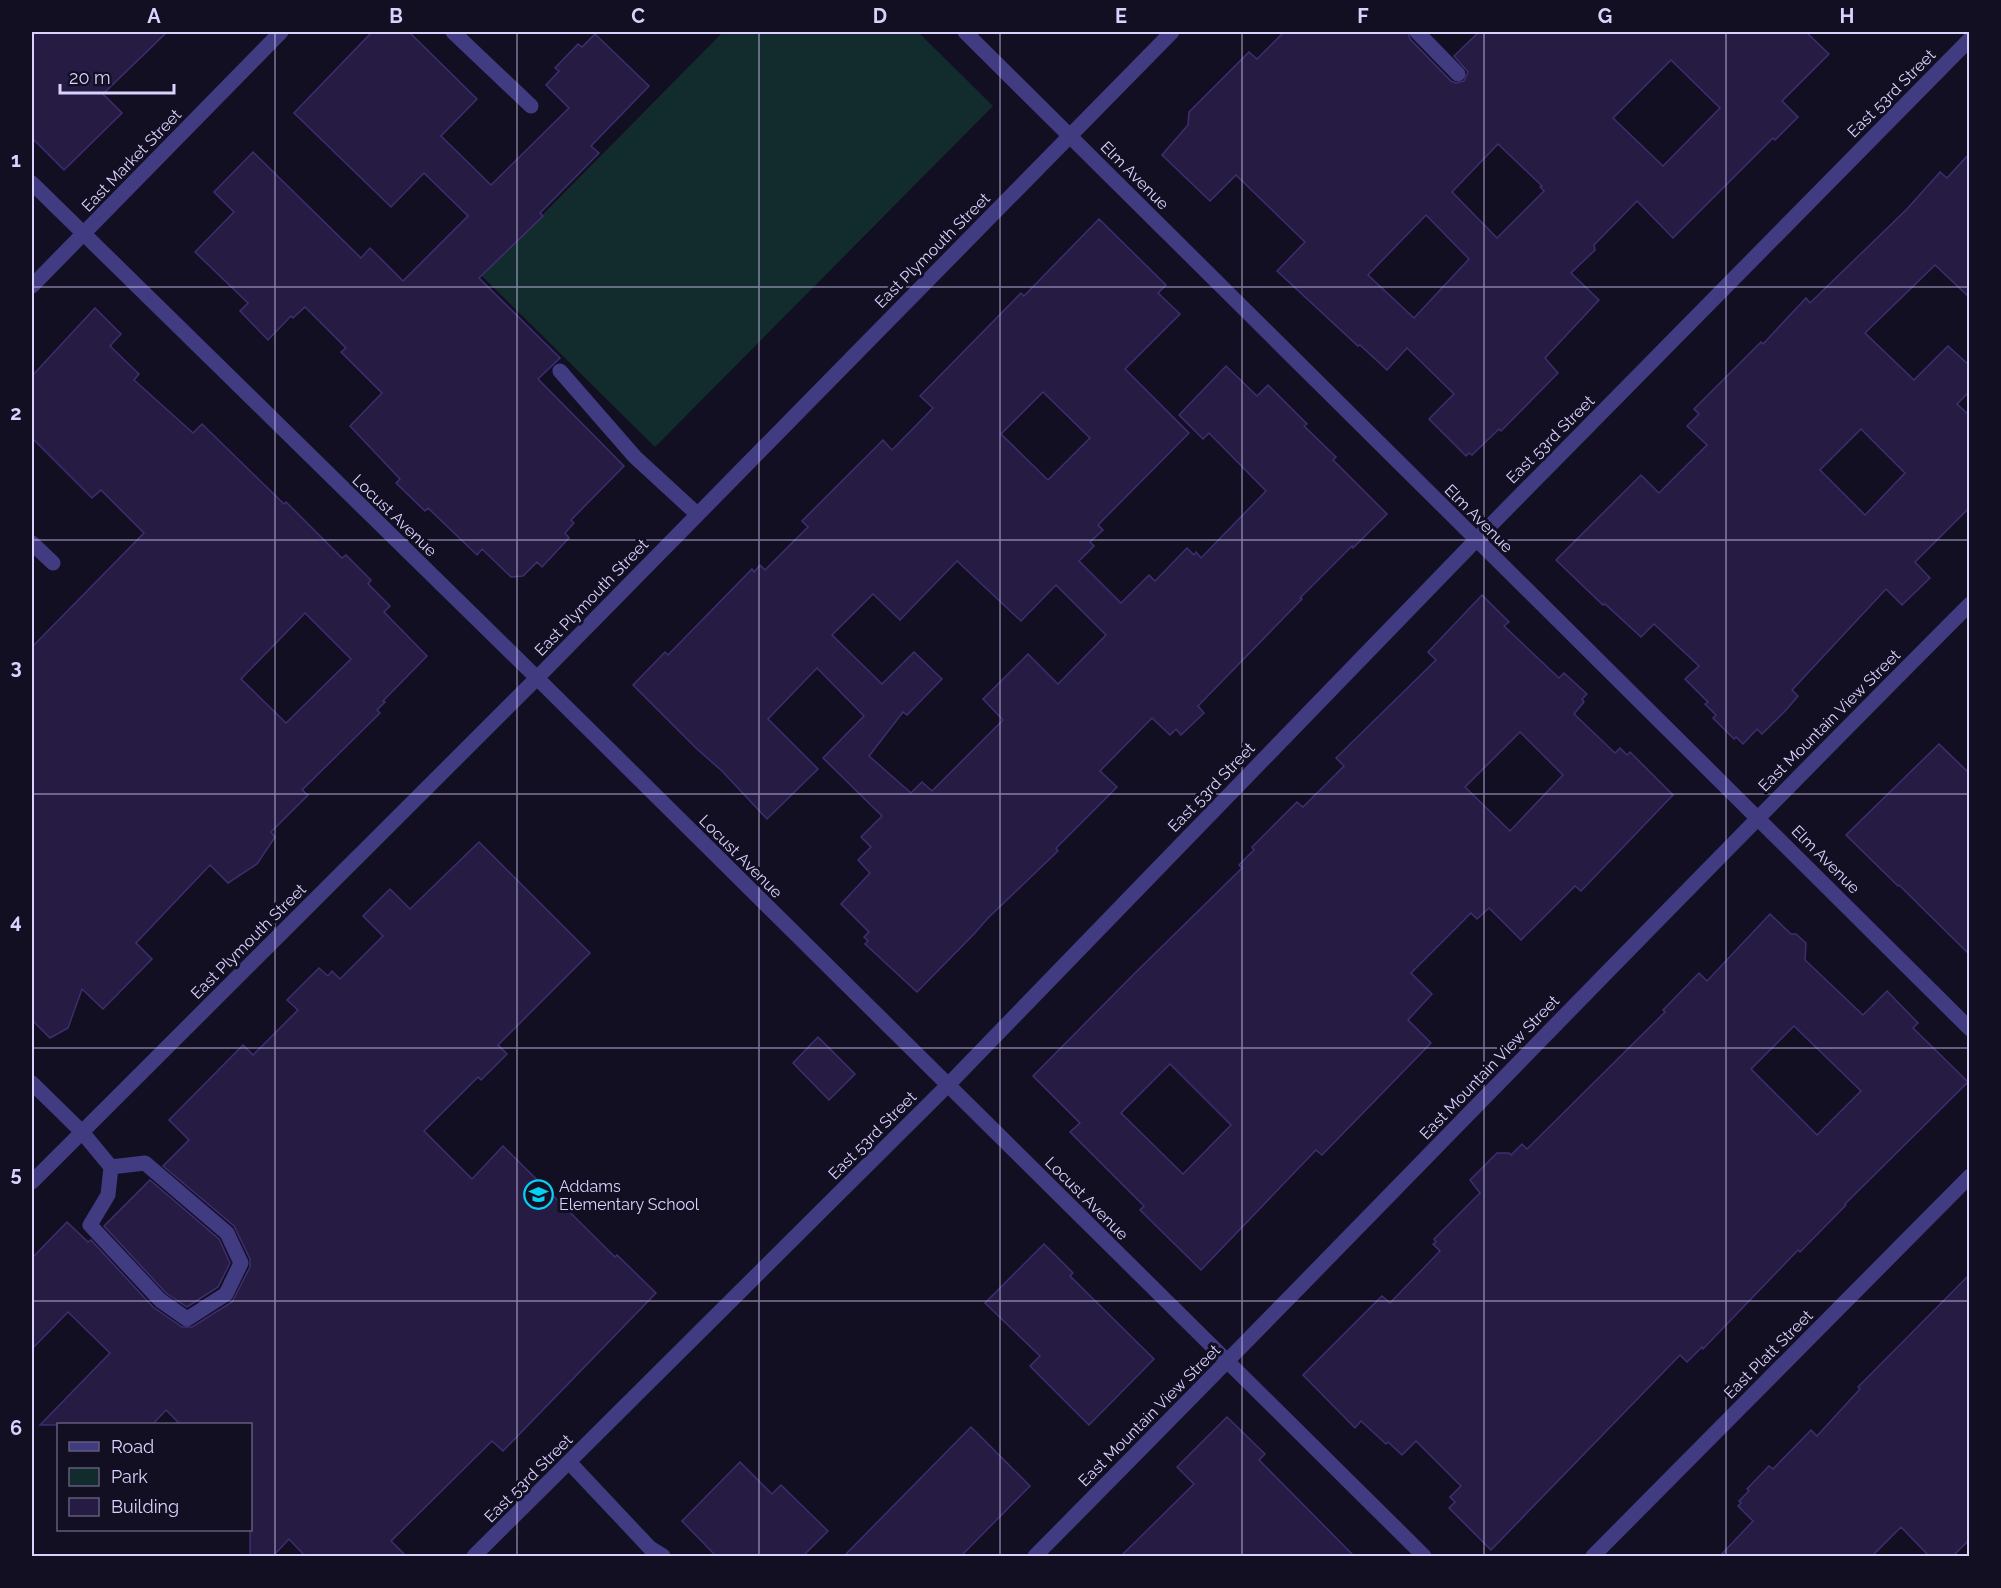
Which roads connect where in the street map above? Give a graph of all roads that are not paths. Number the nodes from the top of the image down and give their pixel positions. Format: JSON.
{"nodes":[{"id":1,"x":281,"y":32,"type":"edge"},
{"id":2,"x":453,"y":32,"type":"edge"},
{"id":3,"x":965,"y":32,"type":"edge"},
{"id":4,"x":1172,"y":32,"type":"edge"},
{"id":5,"x":1418,"y":32,"type":"edge"},
{"id":6,"x":1970,"y":39,"type":"edge"},
{"id":7,"x":1458,"y":74,"type":"dead end"},
{"id":8,"x":531,"y":106,"type":"dead end"},
{"id":9,"x":1069,"y":135,"type":"junction"},
{"id":10,"x":32,"y":183,"type":"edge"},
{"id":11,"x":83,"y":235,"type":"junction"},
{"id":12,"x":32,"y":286,"type":"edge"},
{"id":13,"x":560,"y":371,"type":"dead end"},
{"id":14,"x":697,"y":514,"type":"junction"},
{"id":15,"x":1476,"y":540,"type":"junction"},
{"id":16,"x":32,"y":543,"type":"edge"},
{"id":17,"x":52,"y":563,"type":"dead end"},
{"id":18,"x":1970,"y":604,"type":"edge"},
{"id":19,"x":537,"y":678,"type":"junction"},
{"id":20,"x":1758,"y":816,"type":"junction"},
{"id":21,"x":1970,"y":1029,"type":"edge"},
{"id":22,"x":32,"y":1083,"type":"edge"},
{"id":23,"x":948,"y":1085,"type":"junction"},
{"id":24,"x":82,"y":1132,"type":"junction"},
{"id":25,"x":111,"y":1167,"type":"junction"},
{"id":26,"x":1970,"y":1176,"type":"edge"},
{"id":27,"x":32,"y":1182,"type":"edge"},
{"id":28,"x":1227,"y":1362,"type":"junction"},
{"id":29,"x":569,"y":1462,"type":"junction"},
{"id":30,"x":474,"y":1557,"type":"edge"},
{"id":31,"x":663,"y":1557,"type":"edge"},
{"id":32,"x":1035,"y":1557,"type":"edge"},
{"id":33,"x":1424,"y":1557,"type":"edge"},
{"id":34,"x":1593,"y":1557,"type":"edge"}],
"edges":[{"from":1,"to":11,"type":"street","name":"East Market Street"},
{"from":2,"to":8,"type":"street"},
{"from":3,"to":9,"type":"street","name":"Elm Avenue"},
{"from":4,"to":9,"type":"street","name":"East Plymouth Street"},
{"from":5,"to":7,"type":"street"},
{"from":6,"to":15,"type":"street","name":"East 53rd Street"},
{"from":9,"to":14,"type":"street","name":"East Plymouth Street"},
{"from":9,"to":15,"type":"street","name":"Elm Avenue"},
{"from":10,"to":11,"type":"street","name":"Locust Avenue"},
{"from":11,"to":12,"type":"street","name":"East Market Street"},
{"from":11,"to":19,"type":"street","name":"Locust Avenue"},
{"from":13,"to":14,"type":"street"},
{"from":14,"to":19,"type":"street","name":"East Plymouth Street"},
{"from":15,"to":20,"type":"street","name":"Elm Avenue"},
{"from":15,"to":23,"type":"street","name":"East 53rd Street"},
{"from":16,"to":17,"type":"street"},
{"from":18,"to":20,"type":"street","name":"East Mountain View Street"},
{"from":19,"to":23,"type":"street","name":"Locust Avenue"},
{"from":19,"to":24,"type":"street","name":"East Plymouth Street"},
{"from":20,"to":21,"type":"street","name":"Elm Avenue"},
{"from":20,"to":28,"type":"street","name":"East Mountain View Street"},
{"from":22,"to":24,"type":"street"},
{"from":23,"to":28,"type":"street","name":"Locust Avenue"},
{"from":23,"to":29,"type":"street","name":"East 53rd Street"},
{"from":24,"to":25,"type":"street"},
{"from":24,"to":27,"type":"street","name":"East Plymouth Street"},
{"from":25,"to":25,"type":"street"},
{"from":26,"to":34,"type":"street","name":"East Platt Street"},
{"from":28,"to":32,"type":"street","name":"East Mountain View Street"},
{"from":28,"to":33,"type":"street","name":"Locust Avenue"},
{"from":29,"to":30,"type":"street","name":"East 53rd Street"},
{"from":29,"to":31,"type":"street"}]}
